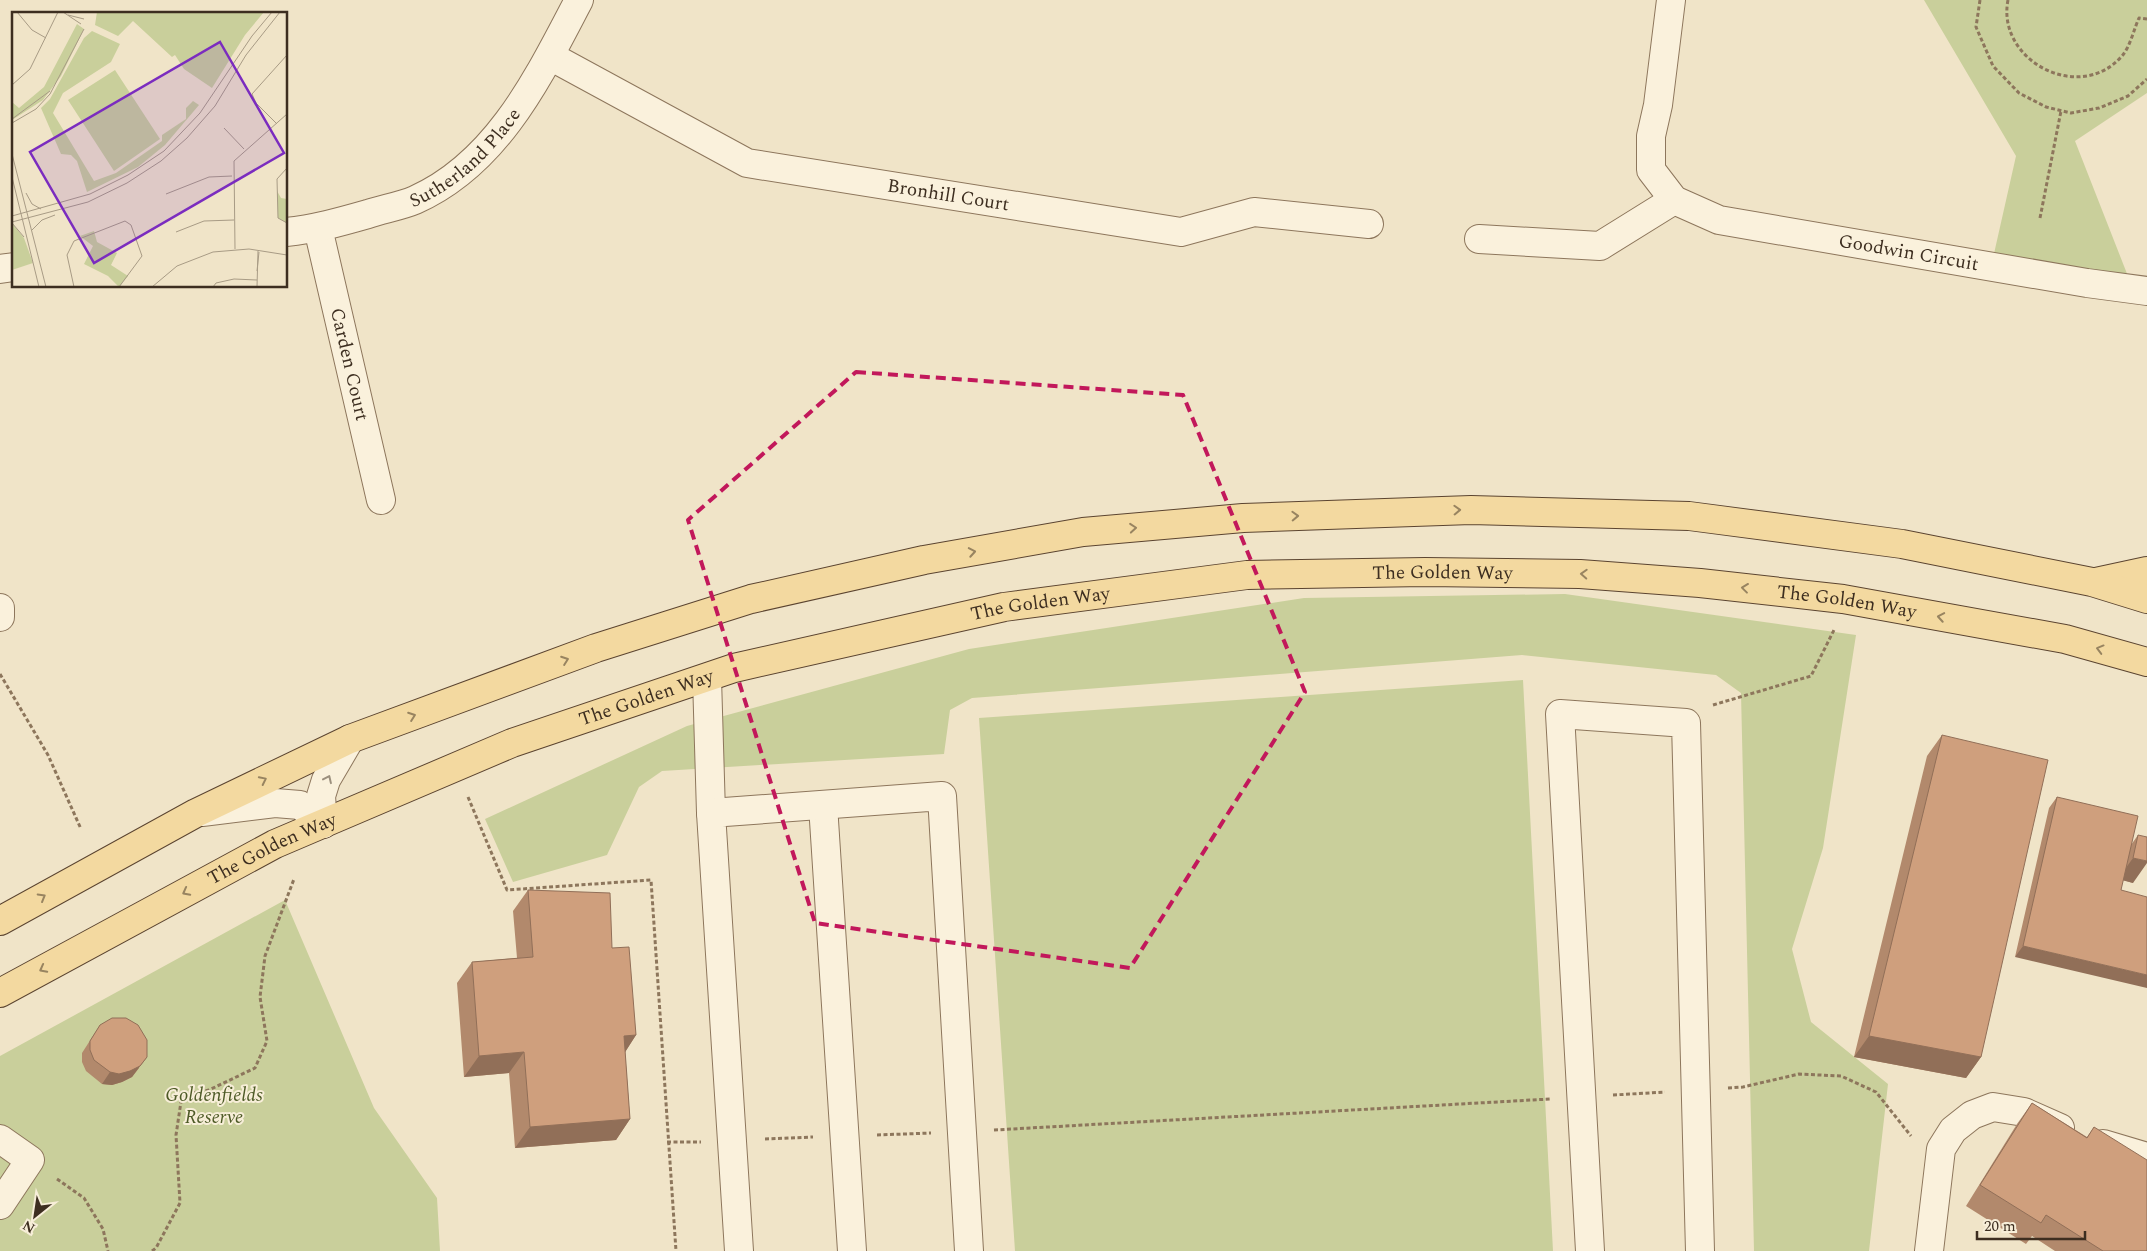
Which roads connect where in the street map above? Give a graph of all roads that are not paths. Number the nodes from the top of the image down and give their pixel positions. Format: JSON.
{"nodes":[{"id":1,"x":579,"y":0,"type":"edge"},
{"id":2,"x":1671,"y":0,"type":"edge"},
{"id":3,"x":550,"y":56,"type":"junction"},
{"id":4,"x":1674,"y":200,"type":"junction"},
{"id":5,"x":1369,"y":224,"type":"dead end"},
{"id":6,"x":318,"y":228,"type":"junction"},
{"id":7,"x":288,"y":232,"type":"edge"},
{"id":8,"x":1480,"y":239,"type":"dead end"},
{"id":9,"x":2147,"y":291,"type":"edge"},
{"id":10,"x":381,"y":500,"type":"dead end"},
{"id":11,"x":2147,"y":571,"type":"edge"},
{"id":12,"x":2092,"y":582,"type":"junction"},
{"id":13,"x":2147,"y":599,"type":"edge"},
{"id":14,"x":0,"y":608,"type":"edge"},
{"id":15,"x":0,"y":616,"type":"edge"},
{"id":16,"x":2147,"y":662,"type":"edge"},
{"id":17,"x":706,"y":678,"type":"junction"},
{"id":18,"x":350,"y":739,"type":"junction"},
{"id":19,"x":823,"y":805,"type":"junction"},
{"id":20,"x":196,"y":813,"type":"junction"},
{"id":21,"x":712,"y":813,"type":"junction"},
{"id":22,"x":323,"y":824,"type":"junction"},
{"id":23,"x":0,"y":921,"type":"edge"},
{"id":24,"x":0,"y":992,"type":"edge"},
{"id":25,"x":0,"y":1139,"type":"edge"},
{"id":26,"x":2147,"y":1157,"type":"edge"},
{"id":27,"x":0,"y":1205,"type":"edge"},
{"id":28,"x":739,"y":1251,"type":"edge"},
{"id":29,"x":852,"y":1251,"type":"edge"},
{"id":30,"x":969,"y":1251,"type":"edge"},
{"id":31,"x":1590,"y":1251,"type":"edge"},
{"id":32,"x":1700,"y":1251,"type":"edge"},
{"id":33,"x":1929,"y":1251,"type":"edge"}],
"edges":[{"from":1,"to":3,"type":"street","name":"Sutherland Place"},
{"from":2,"to":4,"type":"street","name":"Goodwin Circuit"},
{"from":3,"to":5,"type":"street","name":"Bronhill Court"},
{"from":3,"to":6,"type":"street","name":"Sutherland Place"},
{"from":4,"to":8,"type":"street"},
{"from":4,"to":9,"type":"street","name":"Goodwin Circuit"},
{"from":6,"to":7,"type":"street","name":"Sutherland Place"},
{"from":6,"to":10,"type":"street","name":"Carden Court"},
{"from":11,"to":12,"type":"main road"},
{"from":12,"to":13,"type":"main road"},
{"from":18,"to":12,"type":"main road","one_way":true},
{"from":14,"to":15,"type":"street"},
{"from":16,"to":17,"type":"main road","name":"The Golden Way","one_way":true},
{"from":17,"to":21,"type":"street"},
{"from":17,"to":22,"type":"main road","name":"The Golden Way"},
{"from":20,"to":18,"type":"main road","one_way":true},
{"from":22,"to":18,"type":"street","one_way":true},
{"from":19,"to":21,"type":"street"},
{"from":19,"to":29,"type":"street"},
{"from":19,"to":30,"type":"street"},
{"from":20,"to":22,"type":"street"},
{"from":23,"to":20,"type":"main road","one_way":true},
{"from":21,"to":28,"type":"street"},
{"from":22,"to":24,"type":"main road","name":"The Golden Way","one_way":true},
{"from":25,"to":27,"type":"street"},
{"from":26,"to":33,"type":"street"},
{"from":31,"to":32,"type":"street"}]}
